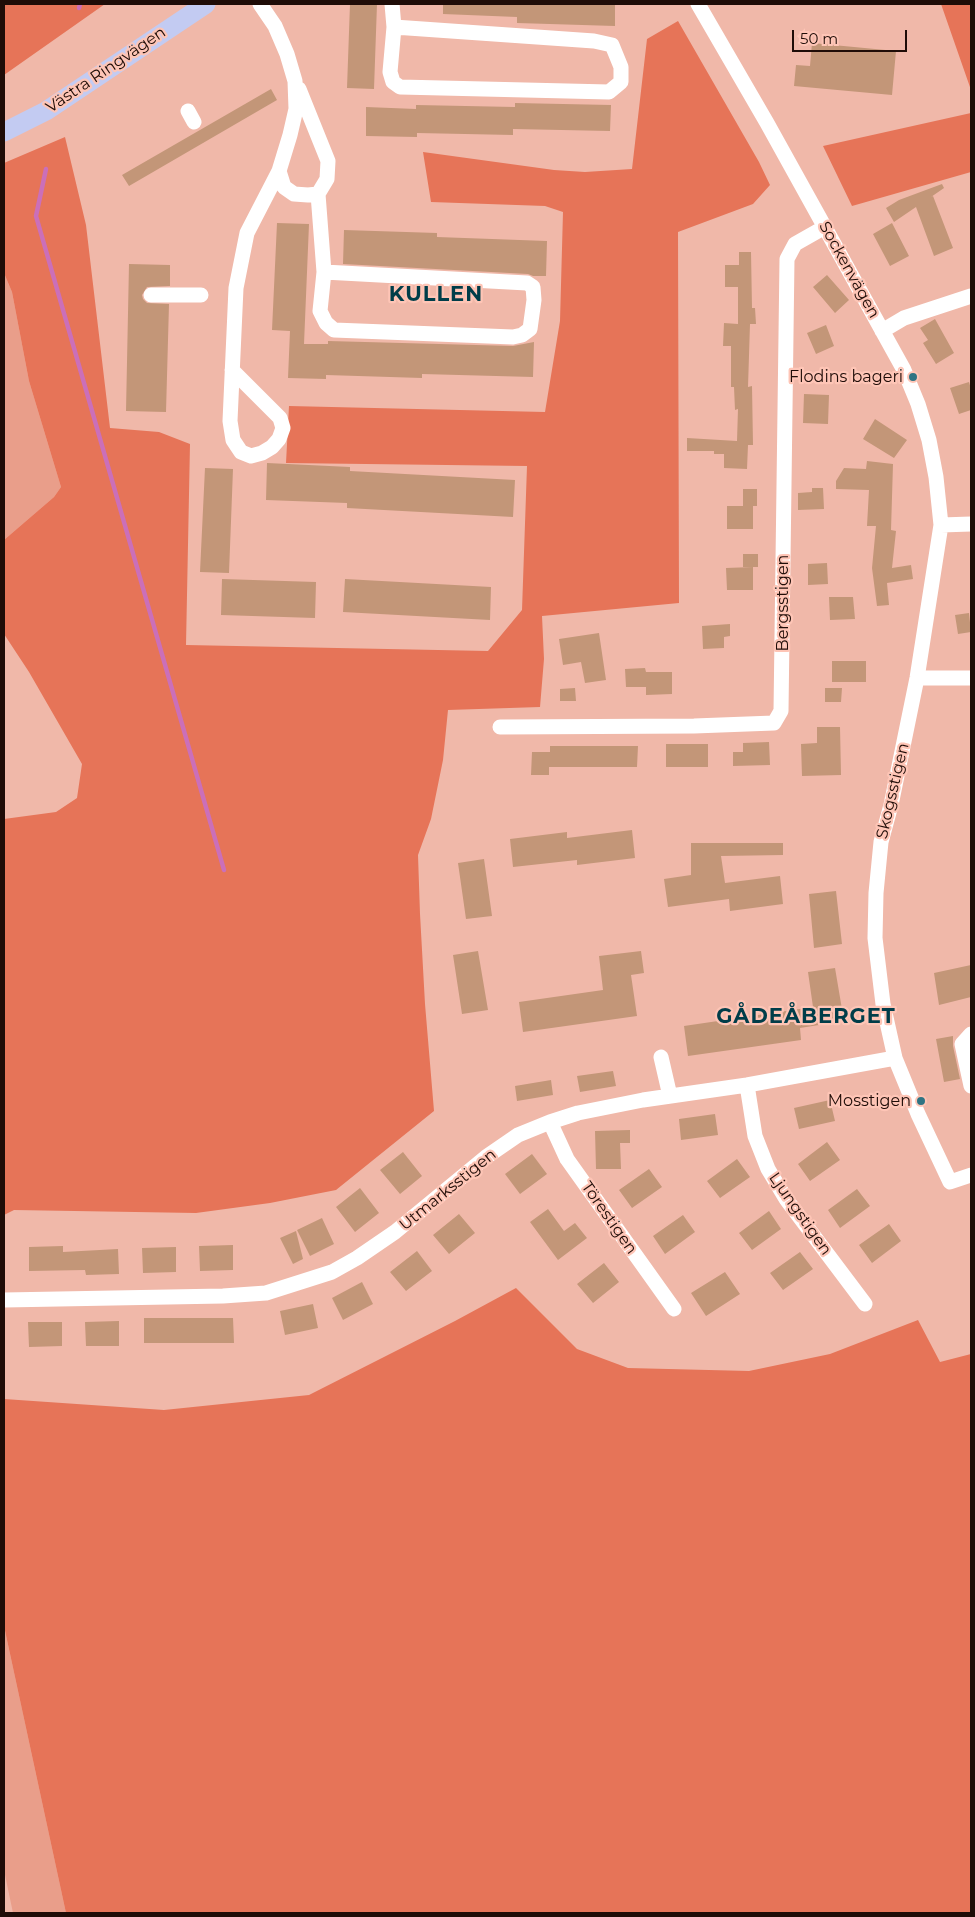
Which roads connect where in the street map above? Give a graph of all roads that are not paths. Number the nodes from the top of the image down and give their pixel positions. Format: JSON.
{"nodes":[{"id":1,"x":206,"y":4,"type":"edge"},
{"id":2,"x":260,"y":4,"type":"edge"},
{"id":3,"x":392,"y":4,"type":"edge"},
{"id":4,"x":698,"y":4,"type":"edge"},
{"id":5,"x":394,"y":27,"type":"junction"},
{"id":6,"x":296,"y":82,"type":"junction"},
{"id":7,"x":4,"y":132,"type":"edge"},
{"id":8,"x":279,"y":170,"type":"junction"},
{"id":9,"x":318,"y":194,"type":"junction"},
{"id":10,"x":825,"y":227,"type":"junction"},
{"id":11,"x":324,"y":272,"type":"junction"},
{"id":12,"x":151,"y":295,"type":"dead end"},
{"id":13,"x":201,"y":295,"type":"dead end"},
{"id":14,"x":971,"y":296,"type":"edge"},
{"id":15,"x":882,"y":331,"type":"junction"},
{"id":16,"x":232,"y":370,"type":"junction"},
{"id":17,"x":971,"y":524,"type":"edge"},
{"id":18,"x":940,"y":525,"type":"junction"},
{"id":19,"x":918,"y":678,"type":"junction"},
{"id":20,"x":971,"y":678,"type":"edge"},
{"id":21,"x":500,"y":727,"type":"dead end"},
{"id":22,"x":967,"y":1039,"type":"edge"},
{"id":23,"x":661,"y":1057,"type":"dead end"},
{"id":24,"x":895,"y":1058,"type":"junction"},
{"id":25,"x":747,"y":1085,"type":"junction"},
{"id":26,"x":971,"y":1086,"type":"edge"},
{"id":27,"x":670,"y":1096,"type":"junction"},
{"id":28,"x":550,"y":1122,"type":"junction"},
{"id":29,"x":971,"y":1175,"type":"edge"},
{"id":30,"x":4,"y":1300,"type":"edge"},
{"id":31,"x":865,"y":1304,"type":"dead end"},
{"id":32,"x":674,"y":1309,"type":"dead end"}],
"edges":[{"from":1,"to":7,"type":"main road","name":"Västra Ringvägen"},
{"from":2,"to":6,"type":"street"},
{"from":3,"to":5,"type":"street"},
{"from":4,"to":10,"type":"street","name":"Sockenvägen"},
{"from":5,"to":5,"type":"street"},
{"from":6,"to":8,"type":"street"},
{"from":6,"to":9,"type":"street"},
{"from":8,"to":9,"type":"street"},
{"from":8,"to":16,"type":"street"},
{"from":9,"to":11,"type":"street"},
{"from":10,"to":15,"type":"street","name":"Sockenvägen"},
{"from":10,"to":21,"type":"street","name":"Bergsstigen"},
{"from":11,"to":11,"type":"street"},
{"from":12,"to":13,"type":"street"},
{"from":14,"to":15,"type":"street"},
{"from":15,"to":18,"type":"street","name":"Sockenvägen"},
{"from":16,"to":16,"type":"street"},
{"from":17,"to":18,"type":"street"},
{"from":18,"to":19,"type":"street","name":"Skogsstigen"},
{"from":19,"to":20,"type":"street"},
{"from":19,"to":24,"type":"street","name":"Skogsstigen"},
{"from":22,"to":26,"type":"street"},
{"from":23,"to":27,"type":"street"},
{"from":24,"to":25,"type":"street","name":"Utmarksstigen"},
{"from":24,"to":29,"type":"street"},
{"from":25,"to":27,"type":"street","name":"Utmarksstigen"},
{"from":25,"to":31,"type":"street","name":"Ljungstigen"},
{"from":27,"to":28,"type":"street","name":"Utmarksstigen"},
{"from":28,"to":30,"type":"street","name":"Utmarksstigen"},
{"from":28,"to":32,"type":"street","name":"Törestigen"}]}
